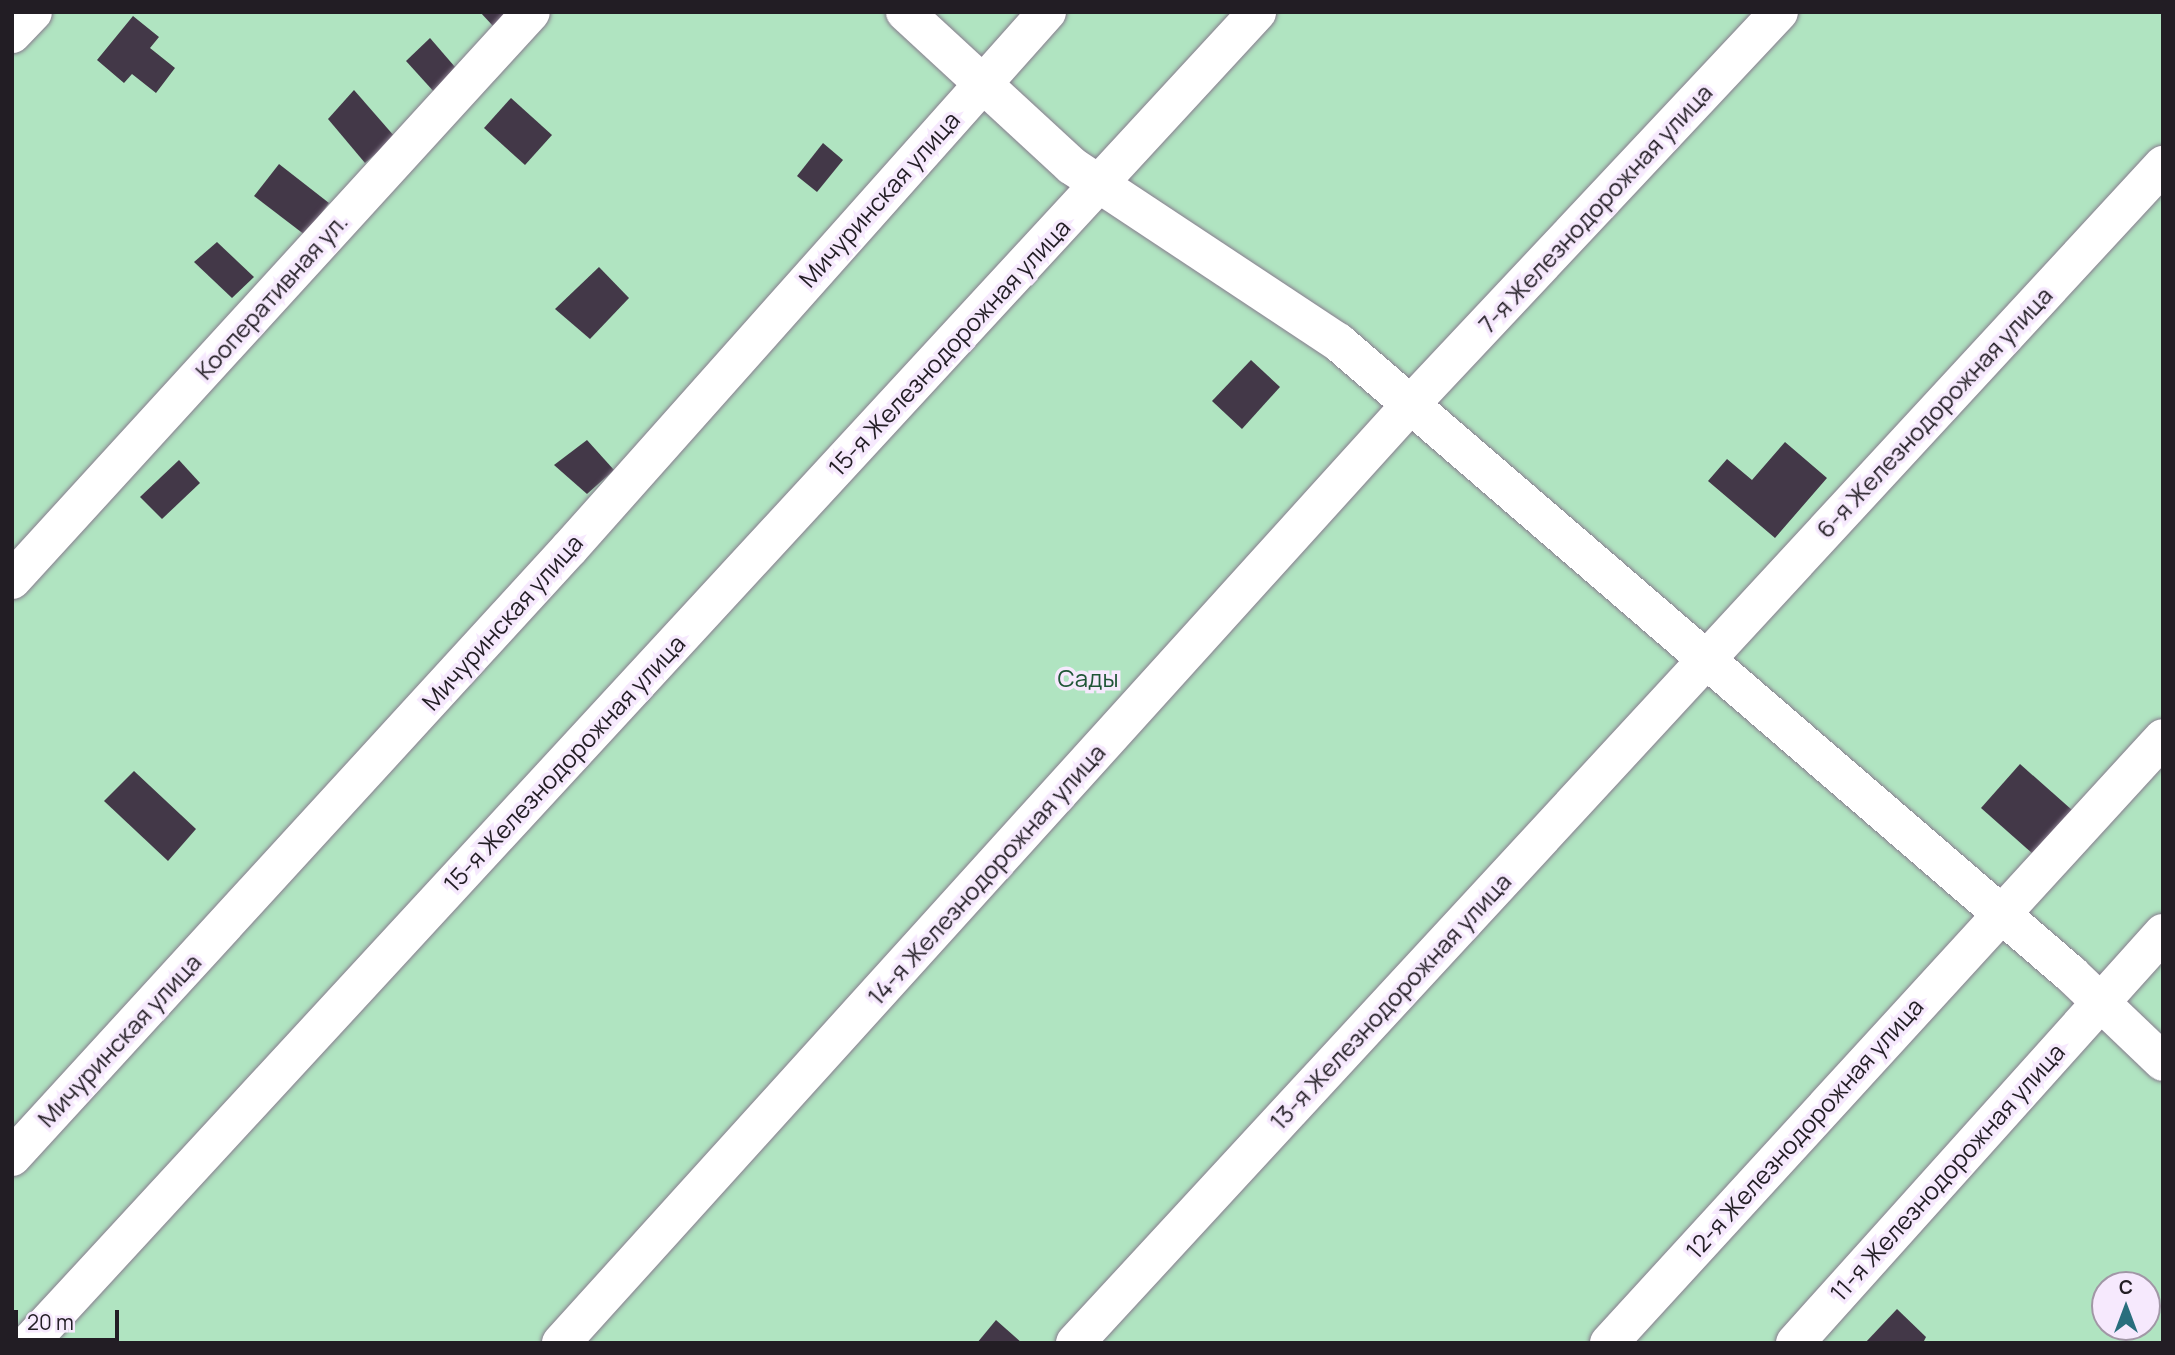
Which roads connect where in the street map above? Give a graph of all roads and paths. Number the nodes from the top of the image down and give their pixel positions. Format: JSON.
{"nodes":[{"id":1,"x":33,"y":12,"type":"edge"},
{"id":2,"x":531,"y":12,"type":"edge"},
{"id":3,"x":905,"y":12,"type":"edge"},
{"id":4,"x":1047,"y":12,"type":"edge"},
{"id":5,"x":1257,"y":12,"type":"edge"},
{"id":6,"x":1779,"y":12,"type":"edge"},
{"id":7,"x":12,"y":34,"type":"edge"},
{"id":8,"x":984,"y":80,"type":"junction"},
{"id":9,"x":2163,"y":165,"type":"edge"},
{"id":10,"x":1099,"y":184,"type":"junction"},
{"id":11,"x":1410,"y":405,"type":"junction"},
{"id":12,"x":12,"y":580,"type":"edge"},
{"id":13,"x":1704,"y":658,"type":"junction"},
{"id":14,"x":2163,"y":738,"type":"edge"},
{"id":15,"x":1999,"y":913,"type":"junction"},
{"id":16,"x":2163,"y":933,"type":"edge"},
{"id":17,"x":2099,"y":1002,"type":"junction"},
{"id":18,"x":2163,"y":1062,"type":"edge"},
{"id":19,"x":12,"y":1157,"type":"edge"},
{"id":20,"x":29,"y":1343,"type":"edge"},
{"id":21,"x":561,"y":1343,"type":"edge"},
{"id":22,"x":1075,"y":1343,"type":"edge"},
{"id":23,"x":1609,"y":1343,"type":"edge"},
{"id":24,"x":1795,"y":1343,"type":"edge"}],
"edges":[{"from":1,"to":7,"type":"street"},
{"from":2,"to":12,"type":"street","name":"Кооперативная ул."},
{"from":3,"to":8,"type":"street"},
{"from":4,"to":8,"type":"street","name":"Мичуринская улица"},
{"from":5,"to":10,"type":"street","name":"15-я Железнодорожная улица"},
{"from":6,"to":11,"type":"street","name":"7-я Железнодорожная улица"},
{"from":8,"to":10,"type":"street"},
{"from":8,"to":19,"type":"street","name":"Мичуринская улица"},
{"from":9,"to":13,"type":"street","name":"6-я Железнодорожная улица"},
{"from":10,"to":11,"type":"street"},
{"from":10,"to":20,"type":"street","name":"15-я Железнодорожная улица"},
{"from":11,"to":13,"type":"street"},
{"from":11,"to":21,"type":"street","name":"14-я Железнодорожная улица"},
{"from":13,"to":15,"type":"street"},
{"from":13,"to":22,"type":"street","name":"13-я Железнодорожная улица"},
{"from":14,"to":15,"type":"street","name":"12-я Железнодорожная улица"},
{"from":15,"to":17,"type":"street"},
{"from":15,"to":23,"type":"street","name":"12-я Железнодорожная улица"},
{"from":16,"to":17,"type":"street","name":"11-я Железнодорожная улица"},
{"from":17,"to":18,"type":"street"},
{"from":17,"to":24,"type":"street","name":"11-я Железнодорожная улица"}]}
